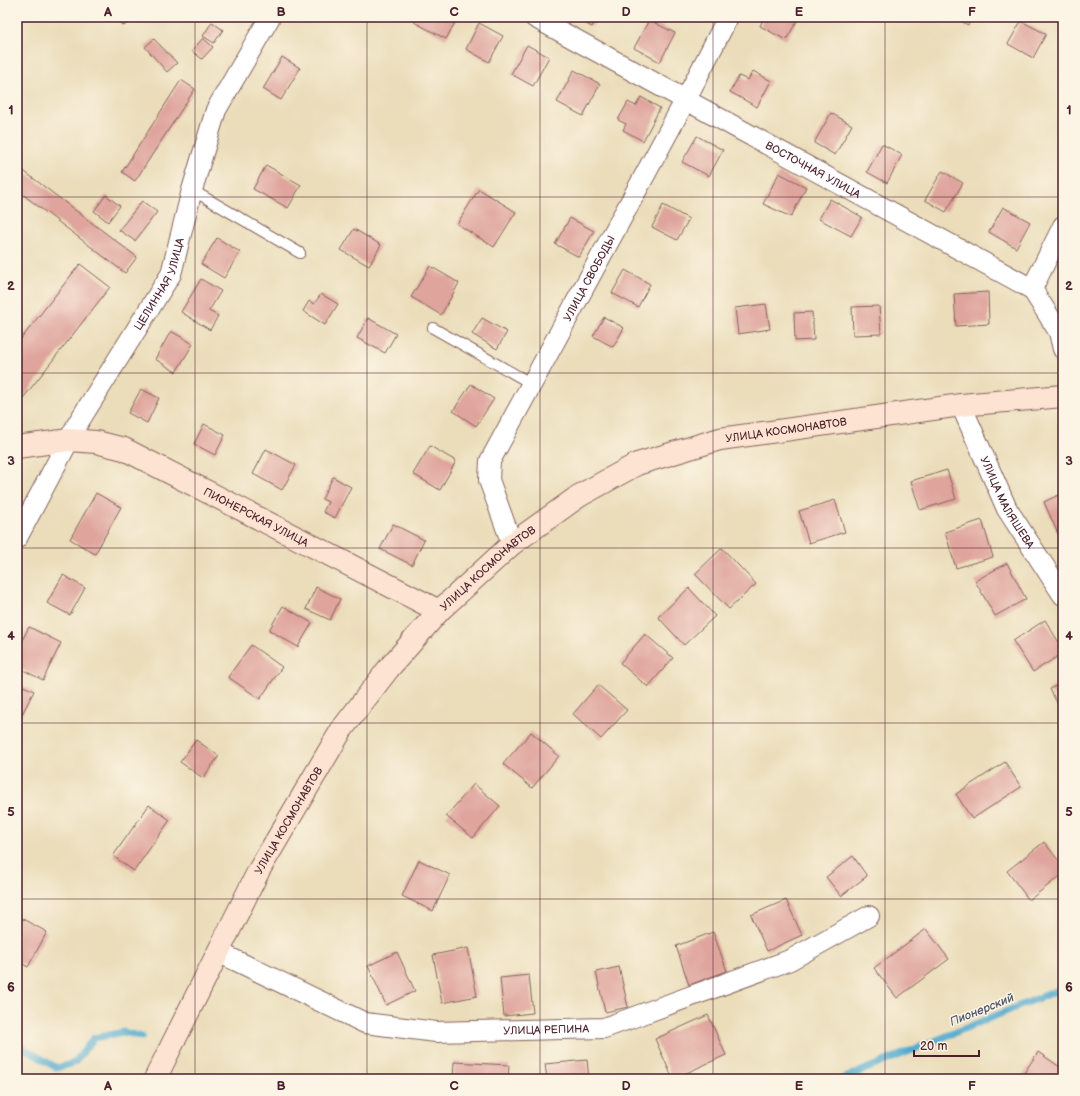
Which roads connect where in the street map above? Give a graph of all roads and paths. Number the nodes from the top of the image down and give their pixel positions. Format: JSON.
{"nodes":[{"id":1,"x":270,"y":17,"type":"edge"},
{"id":2,"x":534,"y":17,"type":"edge"},
{"id":3,"x":728,"y":17,"type":"edge"},
{"id":4,"x":686,"y":99,"type":"junction"},
{"id":5,"x":192,"y":190,"type":"junction"},
{"id":6,"x":1063,"y":226,"type":"edge"},
{"id":7,"x":300,"y":253,"type":"dead end"},
{"id":8,"x":1032,"y":289,"type":"junction"},
{"id":9,"x":433,"y":328,"type":"dead end"},
{"id":10,"x":1063,"y":349,"type":"edge"},
{"id":11,"x":532,"y":384,"type":"junction"},
{"id":12,"x":1063,"y":396,"type":"edge"},
{"id":13,"x":961,"y":405,"type":"junction"},
{"id":14,"x":69,"y":440,"type":"junction"},
{"id":15,"x":17,"y":447,"type":"edge"},
{"id":16,"x":17,"y":538,"type":"edge"},
{"id":17,"x":512,"y":544,"type":"junction"},
{"id":18,"x":1063,"y":595,"type":"edge"},
{"id":19,"x":439,"y":611,"type":"junction"},
{"id":20,"x":869,"y":916,"type":"dead end"},
{"id":21,"x":218,"y":952,"type":"junction"},
{"id":22,"x":155,"y":1079,"type":"edge"}],
"edges":[{"from":1,"to":5,"type":"street","name":"ЦЕЛИННАЯ УЛИЦА"},
{"from":2,"to":4,"type":"street","name":"ВОСТОЧНАЯ УЛИЦА"},
{"from":3,"to":4,"type":"street","name":"УЛИЦА СВОБОДЫ"},
{"from":4,"to":8,"type":"street","name":"ВОСТОЧНАЯ УЛИЦА"},
{"from":4,"to":11,"type":"street","name":"УЛИЦА СВОБОДЫ"},
{"from":5,"to":7,"type":"lane"},
{"from":5,"to":14,"type":"street","name":"ЦЕЛИННАЯ УЛИЦА"},
{"from":6,"to":8,"type":"street"},
{"from":8,"to":10,"type":"street","name":"ВОСТОЧНАЯ УЛИЦА"},
{"from":9,"to":11,"type":"lane"},
{"from":11,"to":17,"type":"street","name":"УЛИЦА СВОБОДЫ"},
{"from":12,"to":13,"type":"main road","name":"УЛИЦА КОСМОНАВТОВ"},
{"from":13,"to":17,"type":"main road","name":"УЛИЦА КОСМОНАВТОВ"},
{"from":13,"to":18,"type":"street","name":"УЛИЦА МАЛЯШЕВА"},
{"from":14,"to":15,"type":"main road","name":"ПИОНЕРСКАЯ УЛИЦА"},
{"from":14,"to":16,"type":"street","name":"ЦЕЛИННАЯ УЛИЦА"},
{"from":14,"to":19,"type":"main road","name":"ПИОНЕРСКАЯ УЛИЦА"},
{"from":17,"to":19,"type":"main road","name":"УЛИЦА КОСМОНАВТОВ"},
{"from":19,"to":21,"type":"main road","name":"УЛИЦА КОСМОНАВТОВ"},
{"from":20,"to":21,"type":"street","name":"УЛИЦА РЕПИНА"},
{"from":21,"to":22,"type":"main road","name":"УЛИЦА КОСМОНАВТОВ"}]}
